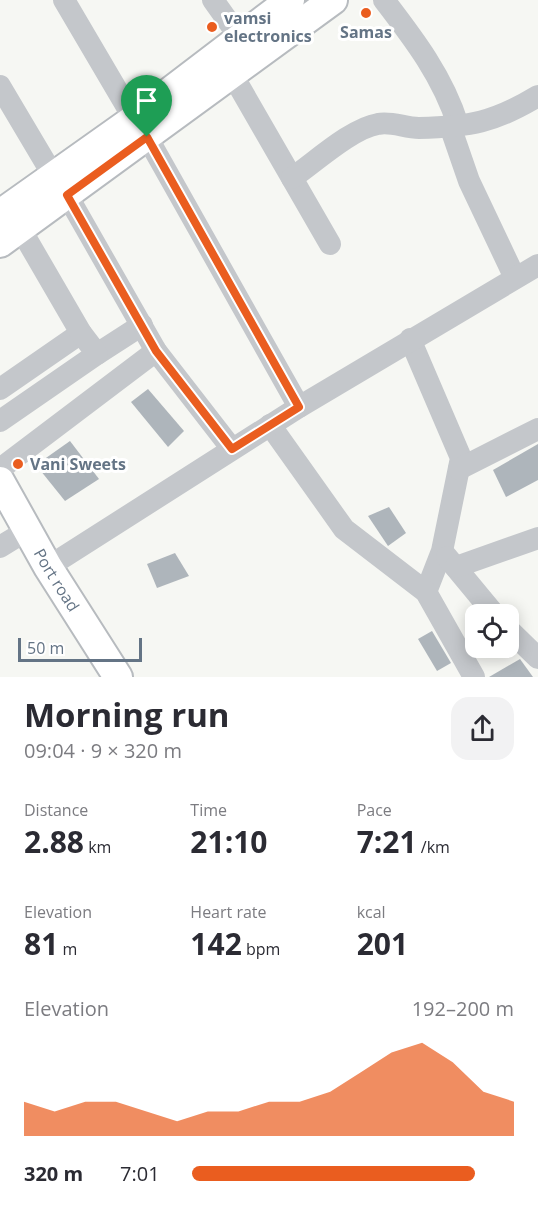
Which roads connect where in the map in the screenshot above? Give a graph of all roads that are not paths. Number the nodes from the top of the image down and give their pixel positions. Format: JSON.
{"nodes":[{"id":1,"x":64,"y":0,"type":"edge"},
{"id":2,"x":213,"y":0,"type":"edge"},
{"id":3,"x":290,"y":0,"type":"edge"},
{"id":4,"x":333,"y":0,"type":"edge"},
{"id":5,"x":384,"y":0,"type":"edge"},
{"id":6,"x":240,"y":38,"type":"junction"},
{"id":7,"x":232,"y":74,"type":"junction"},
{"id":8,"x":0,"y":86,"type":"edge"},
{"id":9,"x":538,"y":96,"type":"edge"},
{"id":10,"x":454,"y":125,"type":"junction"},
{"id":11,"x":140,"y":128,"type":"junction"},
{"id":12,"x":292,"y":178,"type":"junction"},
{"id":13,"x":61,"y":186,"type":"junction"},
{"id":14,"x":6,"y":218,"type":"edge"},
{"id":15,"x":330,"y":244,"type":"dead end"},
{"id":16,"x":531,"y":274,"type":"edge"},
{"id":17,"x":142,"y":325,"type":"junction"},
{"id":18,"x":81,"y":333,"type":"junction"},
{"id":19,"x":410,"y":339,"type":"junction"},
{"id":20,"x":156,"y":351,"type":"junction"},
{"id":21,"x":97,"y":354,"type":"junction"},
{"id":22,"x":0,"y":389,"type":"edge"},
{"id":23,"x":299,"y":407,"type":"junction"},
{"id":24,"x":0,"y":421,"type":"edge"},
{"id":25,"x":270,"y":425,"type":"junction"},
{"id":26,"x":538,"y":429,"type":"edge"},
{"id":27,"x":232,"y":449,"type":"junction"},
{"id":28,"x":0,"y":469,"type":"edge"},
{"id":29,"x":459,"y":469,"type":"junction"},
{"id":30,"x":0,"y":481,"type":"edge"},
{"id":31,"x":26,"y":531,"type":"junction"},
{"id":32,"x":538,"y":538,"type":"edge"},
{"id":33,"x":0,"y":547,"type":"edge"},
{"id":34,"x":449,"y":559,"type":"junction"},
{"id":35,"x":48,"y":567,"type":"junction"},
{"id":36,"x":426,"y":592,"type":"junction"},
{"id":37,"x":486,"y":604,"type":"edge"},
{"id":38,"x":519,"y":640,"type":"edge"},
{"id":39,"x":538,"y":658,"type":"edge"},
{"id":40,"x":118,"y":677,"type":"edge"},
{"id":41,"x":474,"y":677,"type":"edge"}],
"edges":[{"from":1,"to":11,"type":"street"},
{"from":2,"to":6,"type":"street"},
{"from":3,"to":6,"type":"main road"},
{"from":4,"to":7,"type":"main road"},
{"from":5,"to":10,"type":"street"},
{"from":6,"to":11,"type":"main road"},
{"from":7,"to":11,"type":"main road"},
{"from":7,"to":12,"type":"street"},
{"from":8,"to":13,"type":"street"},
{"from":9,"to":10,"type":"street"},
{"from":10,"to":12,"type":"street"},
{"from":10,"to":16,"type":"street"},
{"from":11,"to":13,"type":"main road"},
{"from":11,"to":23,"type":"street"},
{"from":12,"to":15,"type":"street"},
{"from":13,"to":14,"type":"main road"},
{"from":13,"to":17,"type":"street"},
{"from":14,"to":18,"type":"street"},
{"from":16,"to":19,"type":"street"},
{"from":17,"to":20,"type":"street"},
{"from":17,"to":21,"type":"street"},
{"from":18,"to":21,"type":"street"},
{"from":18,"to":22,"type":"street"},
{"from":19,"to":23,"type":"street"},
{"from":19,"to":29,"type":"street"},
{"from":20,"to":27,"type":"street"},
{"from":20,"to":28,"type":"street"},
{"from":21,"to":24,"type":"street"},
{"from":23,"to":25,"type":"street"},
{"from":25,"to":27,"type":"street"},
{"from":25,"to":36,"type":"street"},
{"from":26,"to":29,"type":"street"},
{"from":27,"to":35,"type":"street"},
{"from":29,"to":34,"type":"street"},
{"from":30,"to":31,"type":"main road","name":"Port road"},
{"from":31,"to":33,"type":"street"},
{"from":31,"to":35,"type":"main road","name":"Port road"},
{"from":32,"to":34,"type":"street"},
{"from":34,"to":36,"type":"street"},
{"from":34,"to":37,"type":"street"},
{"from":35,"to":40,"type":"main road","name":"Port road"},
{"from":36,"to":41,"type":"street"},
{"from":38,"to":39,"type":"street"}]}
